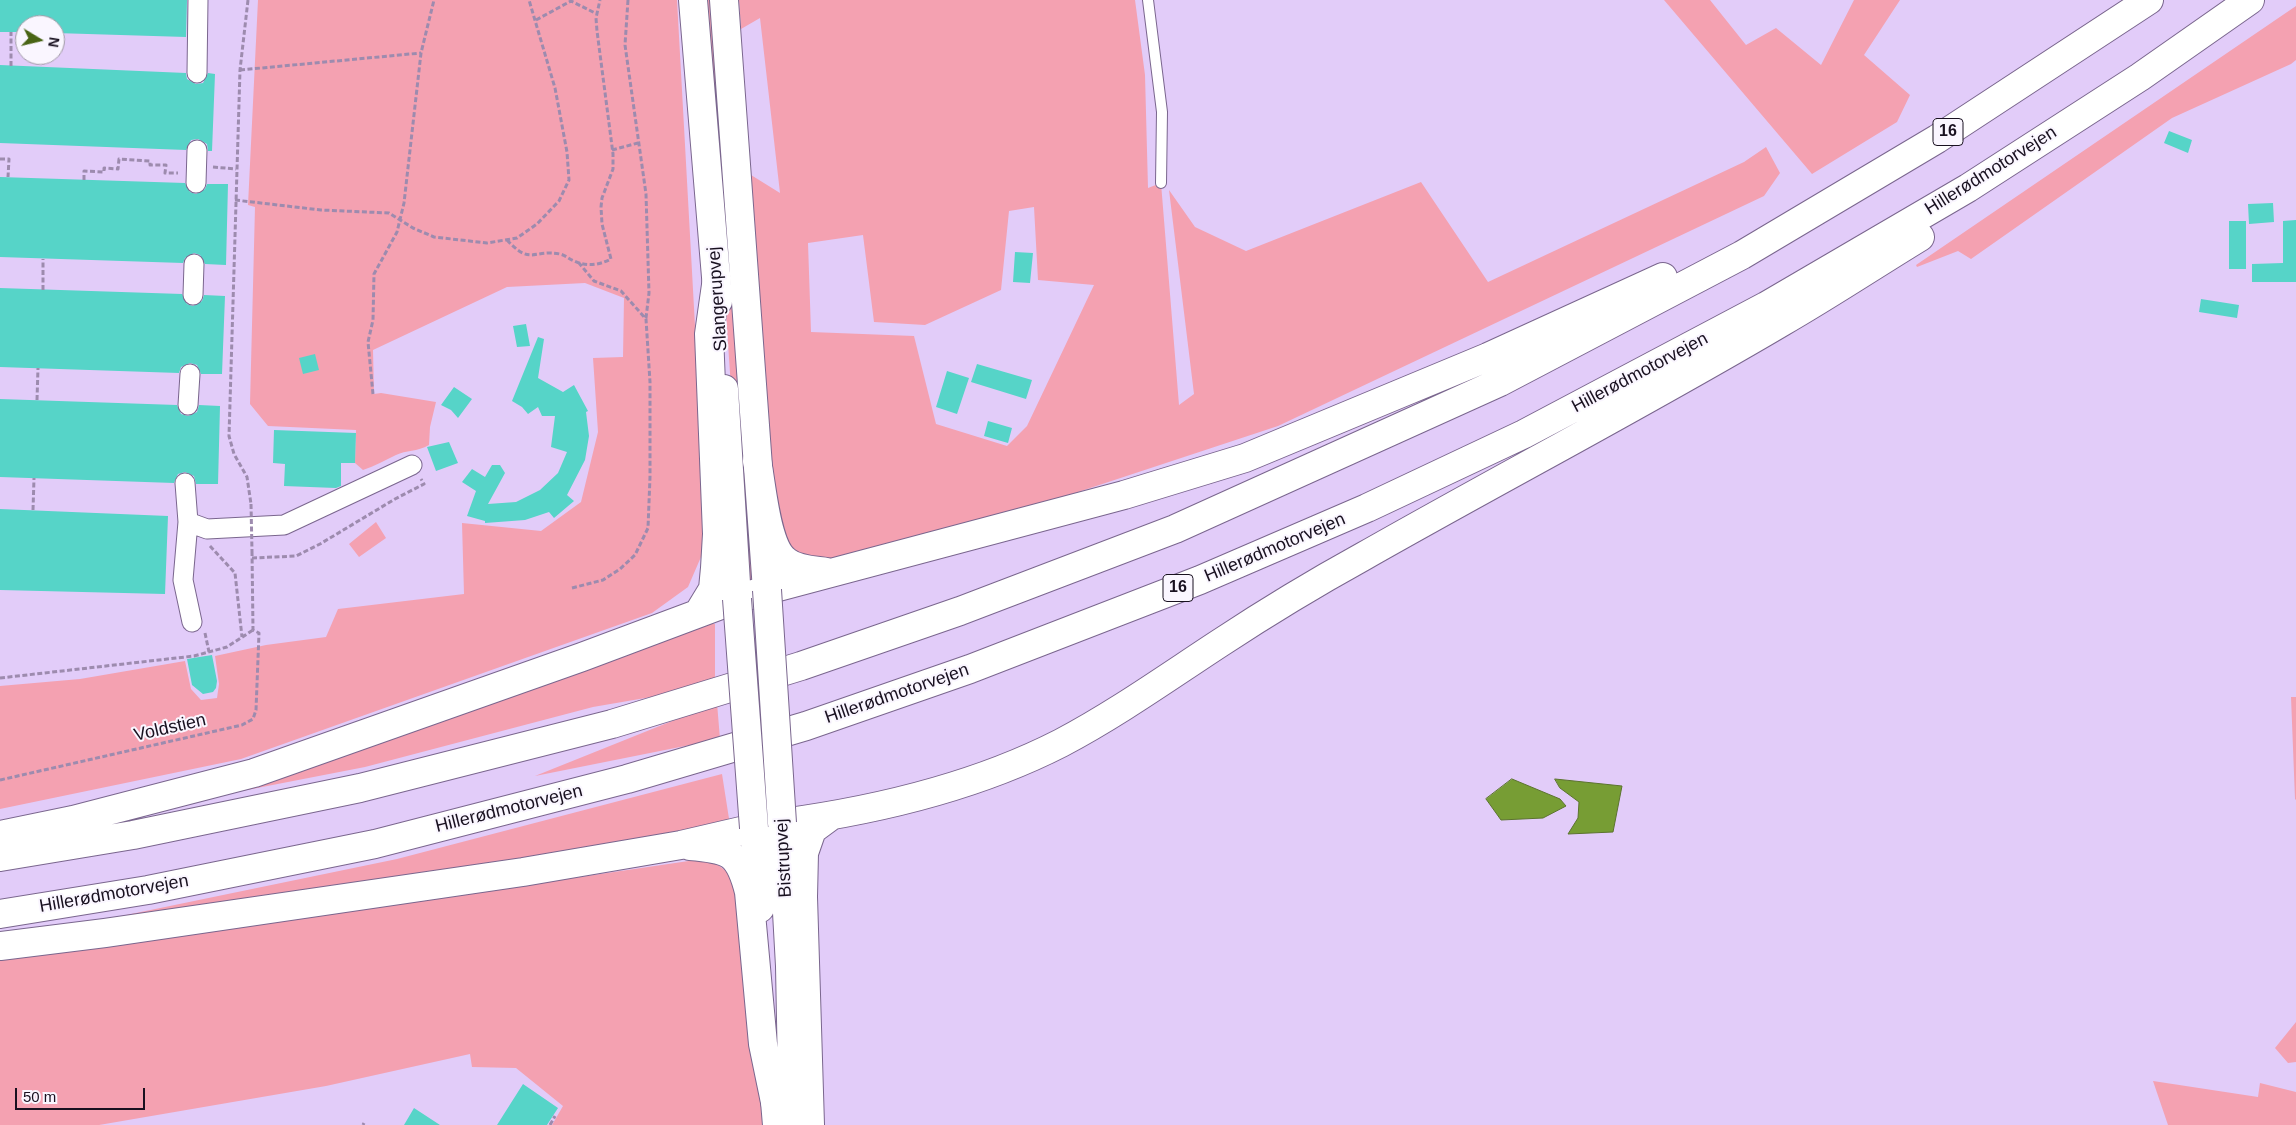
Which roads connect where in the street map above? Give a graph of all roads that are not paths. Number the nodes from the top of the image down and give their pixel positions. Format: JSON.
{"nodes":[{"id":1,"x":198,"y":0,"type":"edge"},
{"id":2,"x":693,"y":0,"type":"edge"},
{"id":3,"x":724,"y":0,"type":"edge"},
{"id":4,"x":1148,"y":0,"type":"edge"},
{"id":5,"x":2149,"y":0,"type":"edge"},
{"id":6,"x":2250,"y":0,"type":"edge"},
{"id":7,"x":197,"y":73,"type":"dead end"},
{"id":8,"x":1161,"y":183,"type":"dead end"},
{"id":9,"x":1968,"y":188,"type":"junction"},
{"id":10,"x":1742,"y":255,"type":"junction"},
{"id":11,"x":194,"y":264,"type":"dead end"},
{"id":12,"x":717,"y":278,"type":"junction"},
{"id":13,"x":193,"y":294,"type":"dead end"},
{"id":14,"x":190,"y":374,"type":"dead end"},
{"id":15,"x":188,"y":405,"type":"dead end"},
{"id":16,"x":757,"y":461,"type":"junction"},
{"id":17,"x":412,"y":465,"type":"road end"},
{"id":18,"x":185,"y":483,"type":"dead end"},
{"id":19,"x":188,"y":522,"type":"junction"},
{"id":20,"x":834,"y":572,"type":"junction"},
{"id":21,"x":767,"y":590,"type":"junction"},
{"id":22,"x":738,"y":599,"type":"junction"},
{"id":23,"x":699,"y":612,"type":"junction"},
{"id":24,"x":198,"y":625,"type":"road end"},
{"id":25,"x":831,"y":816,"type":"junction"},
{"id":26,"x":782,"y":823,"type":"junction"},
{"id":27,"x":754,"y":828,"type":"junction"},
{"id":28,"x":0,"y":835,"type":"edge"},
{"id":29,"x":681,"y":845,"type":"junction"},
{"id":30,"x":0,"y":857,"type":"edge"},
{"id":31,"x":0,"y":914,"type":"edge"},
{"id":32,"x":0,"y":946,"type":"edge"},
{"id":33,"x":776,"y":1114,"type":"edge"},
{"id":34,"x":793,"y":1125,"type":"edge"},
{"id":35,"x":810,"y":1125,"type":"edge"}],
"edges":[{"from":1,"to":7,"type":"street"},
{"from":2,"to":12,"type":"main road","name":"Slangerupvej"},
{"from":3,"to":16,"type":"main road","name":"Slangerupvej"},
{"from":4,"to":8,"type":"lane"},
{"from":5,"to":10,"type":"main road","number":"16"},
{"from":6,"to":9,"type":"main road","name":"Hillerødmotorvejen","number":"16"},
{"from":9,"to":25,"type":"main road"},
{"from":9,"to":31,"type":"main road","name":"Hillerødmotorvejen","number":"16"},
{"from":10,"to":20,"type":"main road"},
{"from":10,"to":30,"type":"main road","number":"16"},
{"from":11,"to":13,"type":"street"},
{"from":12,"to":22,"type":"main road","name":"Slangerupvej"},
{"from":12,"to":23,"type":"main road"},
{"from":14,"to":15,"type":"street"},
{"from":16,"to":20,"type":"main road"},
{"from":16,"to":21,"type":"main road","name":"Slangerupvej"},
{"from":17,"to":19,"type":"street"},
{"from":18,"to":19,"type":"street"},
{"from":19,"to":24,"type":"street"},
{"from":20,"to":21,"type":"main road"},
{"from":21,"to":22,"type":"main road"},
{"from":21,"to":26,"type":"main road","name":"Bistrupvej","bridge":true},
{"from":22,"to":23,"type":"main road"},
{"from":22,"to":27,"type":"main road","name":"Bistrupvej","bridge":true},
{"from":23,"to":28,"type":"main road"},
{"from":25,"to":26,"type":"main road"},
{"from":25,"to":35,"type":"main road"},
{"from":26,"to":27,"type":"main road"},
{"from":26,"to":34,"type":"main road","name":"Bistrupvej"},
{"from":27,"to":29,"type":"main road"},
{"from":27,"to":33,"type":"main road","name":"Bistrupvej"},
{"from":29,"to":32,"type":"main road"},
{"from":29,"to":33,"type":"main road"}]}
